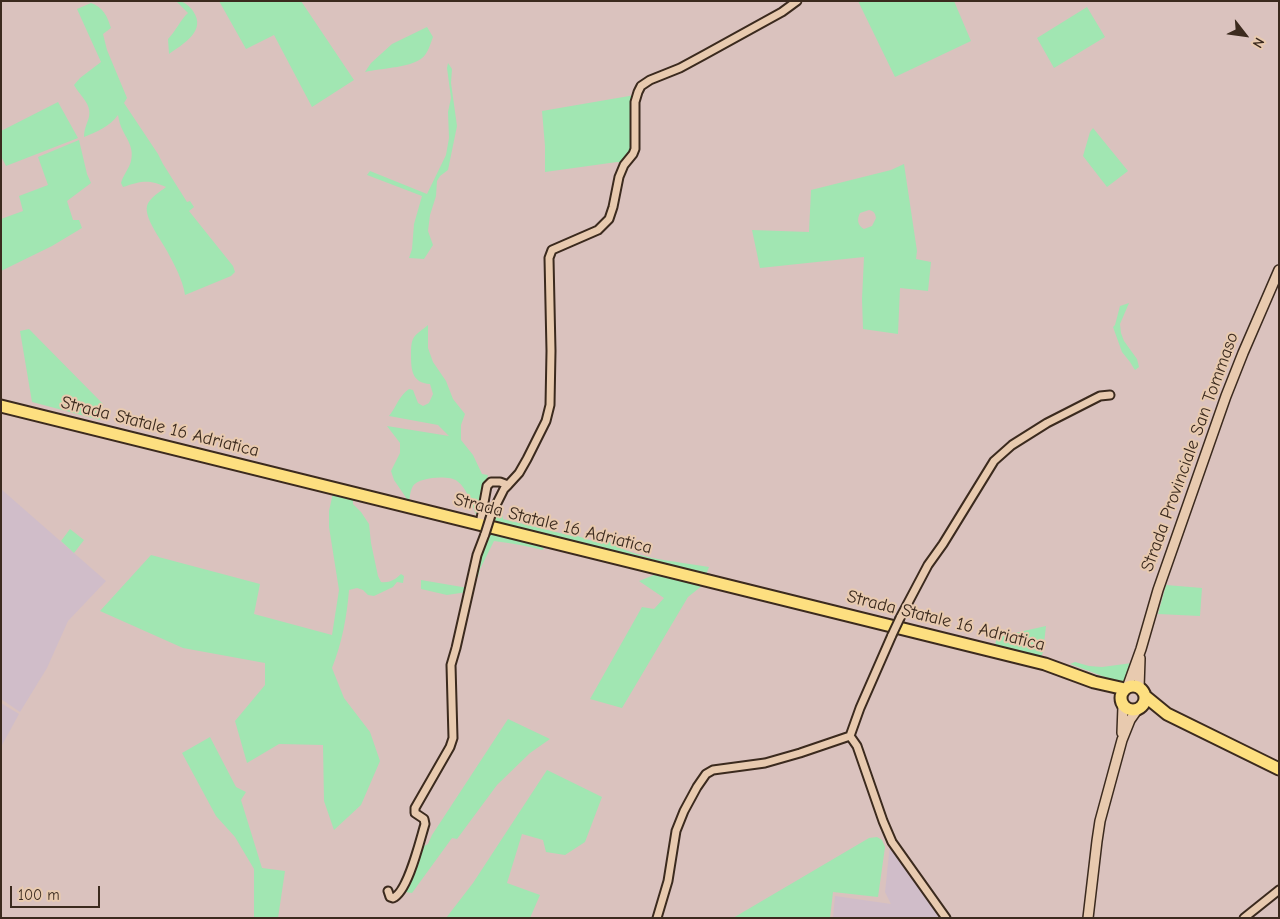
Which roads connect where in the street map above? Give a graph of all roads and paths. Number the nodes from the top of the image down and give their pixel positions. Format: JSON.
{"nodes":[{"id":1,"x":797,"y":1,"type":"edge"},
{"id":2,"x":1279,"y":270,"type":"edge"},
{"id":3,"x":1110,"y":395,"type":"dead end"},
{"id":4,"x":1,"y":406,"type":"edge"},
{"id":5,"x":508,"y":485,"type":"junction"},
{"id":6,"x":480,"y":527,"type":"junction"},
{"id":7,"x":1141,"y":649,"type":"junction"},
{"id":8,"x":1094,"y":682,"type":"junction"},
{"id":9,"x":1126,"y":689,"type":"junction"},
{"id":10,"x":1142,"y":692,"type":"junction"},
{"id":11,"x":1122,"y":704,"type":"junction"},
{"id":12,"x":1139,"y":709,"type":"junction"},
{"id":13,"x":1167,"y":714,"type":"junction"},
{"id":14,"x":850,"y":736,"type":"junction"},
{"id":15,"x":1122,"y":740,"type":"junction"},
{"id":16,"x":1279,"y":770,"type":"edge"},
{"id":17,"x":1279,"y":890,"type":"edge"},
{"id":18,"x":388,"y":891,"type":"dead end"},
{"id":19,"x":657,"y":918,"type":"edge"},
{"id":20,"x":946,"y":918,"type":"edge"},
{"id":21,"x":1088,"y":918,"type":"edge"},
{"id":22,"x":1244,"y":918,"type":"edge"}],
"edges":[{"from":1,"to":5,"type":"street"},
{"from":2,"to":7,"type":"street","name":"Strada Provinciale San Tommaso"},
{"from":3,"to":14,"type":"street","bridge":true},
{"from":4,"to":6,"type":"main road","name":"Strada Statale 16 Adriatica"},
{"from":5,"to":6,"type":"street","bridge":true},
{"from":5,"to":6,"type":"street"},
{"from":6,"to":8,"type":"main road","name":"Strada Statale 16 Adriatica"},
{"from":6,"to":18,"type":"street"},
{"from":7,"to":9,"type":"street","name":"Strada Provinciale San Tommaso"},
{"from":7,"to":10,"type":"street","name":"Strada Provinciale San Tommaso"},
{"from":8,"to":9,"type":"main road","name":"Strada Statale 16 Adriatica"},
{"from":8,"to":11,"type":"main road","name":"Strada Statale 16 Adriatica"},
{"from":9,"to":10,"type":"main road"},
{"from":9,"to":11,"type":"main road"},
{"from":10,"to":12,"type":"main road"},
{"from":10,"to":13,"type":"main road"},
{"from":11,"to":12,"type":"main road"},
{"from":11,"to":15,"type":"street"},
{"from":12,"to":13,"type":"main road"},
{"from":12,"to":15,"type":"street"},
{"from":13,"to":16,"type":"main road"},
{"from":14,"to":19,"type":"street"},
{"from":14,"to":20,"type":"street"},
{"from":15,"to":21,"type":"street"},
{"from":17,"to":22,"type":"street"}]}
